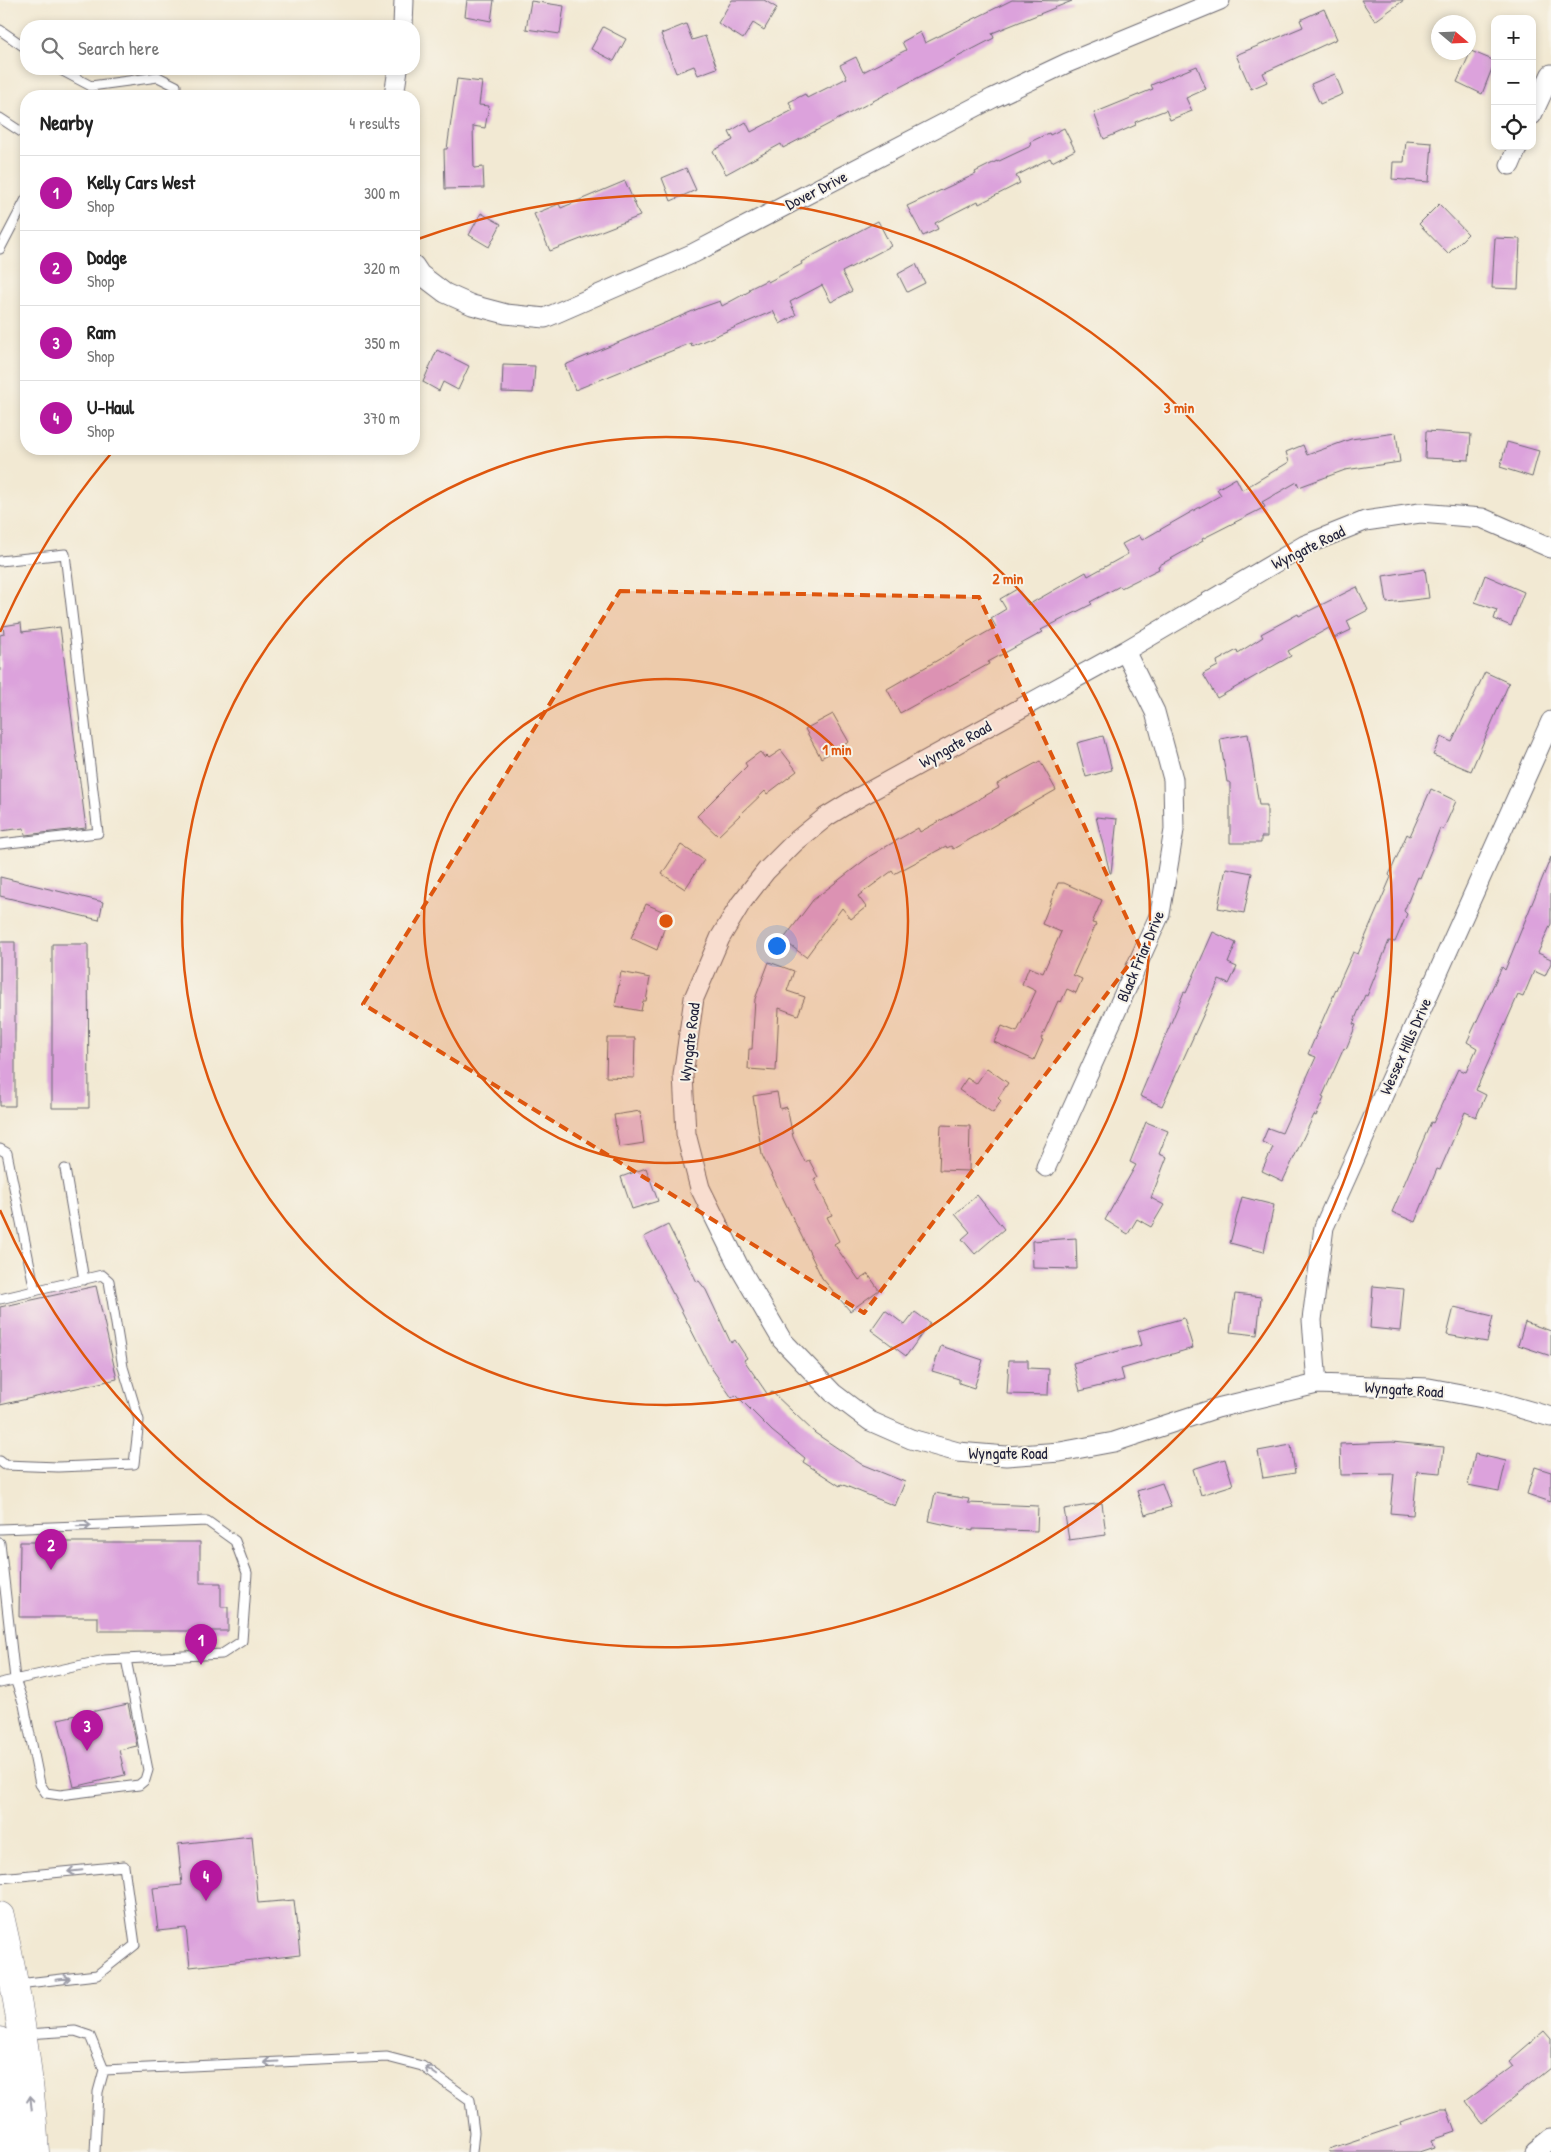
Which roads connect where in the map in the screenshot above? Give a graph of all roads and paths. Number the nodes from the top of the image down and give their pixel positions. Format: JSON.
{"nodes":[{"id":1,"x":404,"y":0,"type":"edge"},
{"id":2,"x":1220,"y":0,"type":"edge"},
{"id":3,"x":404,"y":20,"type":"edge"},
{"id":4,"x":0,"y":30,"type":"edge"},
{"id":5,"x":20,"y":44,"type":"edge"},
{"id":6,"x":1551,"y":74,"type":"edge"},
{"id":7,"x":70,"y":75,"type":"edge"},
{"id":8,"x":397,"y":75,"type":"edge"},
{"id":9,"x":176,"y":90,"type":"edge"},
{"id":10,"x":395,"y":90,"type":"edge"},
{"id":11,"x":1536,"y":106,"type":"edge"},
{"id":12,"x":0,"y":118,"type":"edge"},
{"id":13,"x":20,"y":131,"type":"edge"},
{"id":14,"x":1516,"y":150,"type":"edge"},
{"id":15,"x":1510,"y":165,"type":"dead end"},
{"id":16,"x":20,"y":211,"type":"edge"},
{"id":17,"x":0,"y":249,"type":"edge"},
{"id":18,"x":420,"y":274,"type":"edge"},
{"id":19,"x":1551,"y":548,"type":"edge"},
{"id":20,"x":0,"y":561,"type":"edge"},
{"id":21,"x":1125,"y":651,"type":"junction"},
{"id":22,"x":1551,"y":721,"type":"edge"},
{"id":23,"x":0,"y":844,"type":"edge"},
{"id":24,"x":0,"y":1149,"type":"edge"},
{"id":25,"x":1046,"y":1167,"type":"dead end"},
{"id":26,"x":65,"y":1169,"type":"dead end"},
{"id":27,"x":84,"y":1280,"type":"junction"},
{"id":28,"x":35,"y":1291,"type":"junction"},
{"id":29,"x":0,"y":1299,"type":"edge"},
{"id":30,"x":1317,"y":1384,"type":"junction"},
{"id":31,"x":1551,"y":1417,"type":"edge"},
{"id":32,"x":0,"y":1461,"type":"edge"},
{"id":33,"x":0,"y":1529,"type":"edge"},
{"id":34,"x":0,"y":1543,"type":"edge"},
{"id":35,"x":126,"y":1659,"type":"junction"},
{"id":36,"x":15,"y":1679,"type":"junction"},
{"id":37,"x":0,"y":1683,"type":"edge"},
{"id":38,"x":0,"y":1878,"type":"edge"},
{"id":39,"x":0,"y":1916,"type":"edge"},
{"id":40,"x":15,"y":1984,"type":"junction"},
{"id":41,"x":9,"y":2036,"type":"edge"},
{"id":42,"x":104,"y":2070,"type":"junction"},
{"id":43,"x":1551,"y":2139,"type":"edge"},
{"id":44,"x":11,"y":2152,"type":"edge"},
{"id":45,"x":35,"y":2152,"type":"edge"},
{"id":46,"x":95,"y":2152,"type":"edge"},
{"id":47,"x":472,"y":2152,"type":"edge"},
{"id":48,"x":1535,"y":2152,"type":"edge"}],
"edges":[{"from":1,"to":3,"type":"street"},
{"from":2,"to":18,"type":"street","name":"Dover Drive"},
{"from":4,"to":5,"type":"lane"},
{"from":6,"to":11,"type":"street"},
{"from":7,"to":9,"type":"lane"},
{"from":8,"to":10,"type":"street"},
{"from":12,"to":13,"type":"lane"},
{"from":14,"to":15,"type":"street"},
{"from":16,"to":17,"type":"lane"},
{"from":19,"to":21,"type":"street","name":"Wyngate Road"},
{"from":20,"to":23,"type":"lane"},
{"from":21,"to":25,"type":"street","name":"Black Friar Drive"},
{"from":21,"to":30,"type":"street","name":"Wyngate Road"},
{"from":22,"to":30,"type":"street","name":"Wessex Hills Drive"},
{"from":24,"to":28,"type":"lane"},
{"from":26,"to":27,"type":"lane"},
{"from":27,"to":28,"type":"lane"},
{"from":27,"to":32,"type":"lane"},
{"from":28,"to":29,"type":"lane"},
{"from":30,"to":31,"type":"street","name":"Wyngate Road"},
{"from":33,"to":35,"type":"lane","one_way":true},
{"from":34,"to":36,"type":"lane"},
{"from":35,"to":36,"type":"lane"},
{"from":35,"to":36,"type":"lane"},
{"from":36,"to":37,"type":"lane"},
{"from":40,"to":38,"type":"lane","one_way":true},
{"from":39,"to":40,"type":"main road"},
{"from":40,"to":41,"type":"main road"},
{"from":41,"to":42,"type":"lane"},
{"from":41,"to":44,"type":"main road"},
{"from":45,"to":41,"type":"main road","one_way":true},
{"from":42,"to":46,"type":"lane"},
{"from":47,"to":42,"type":"lane","one_way":true},
{"from":43,"to":48,"type":"street"}]}
